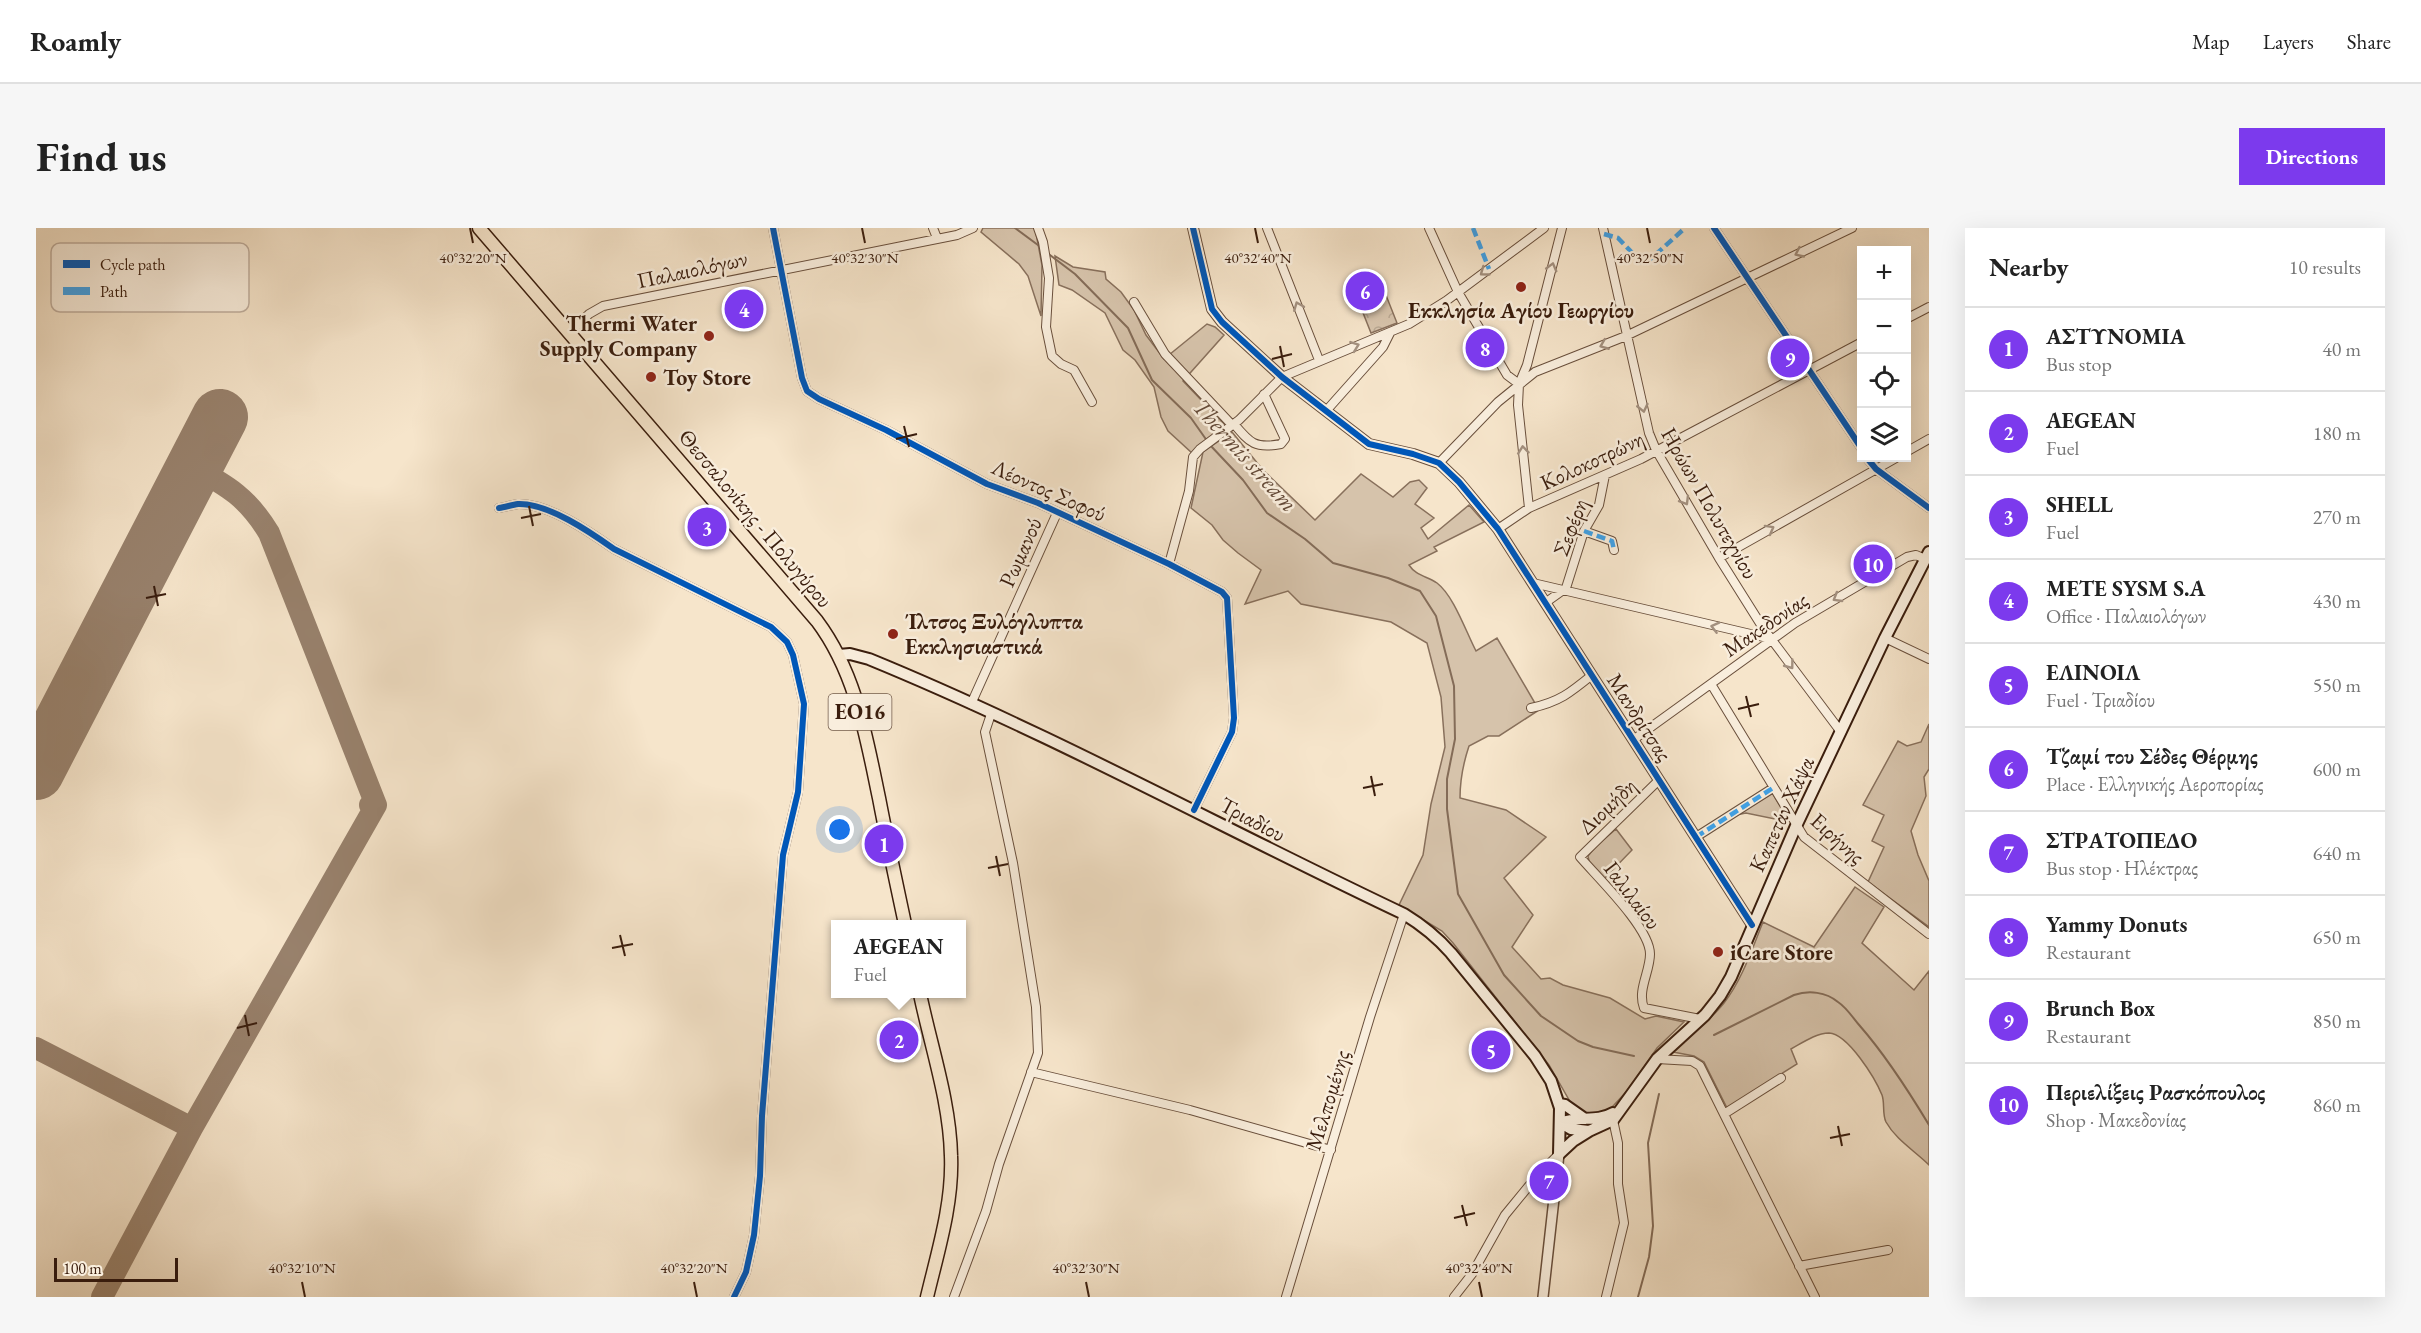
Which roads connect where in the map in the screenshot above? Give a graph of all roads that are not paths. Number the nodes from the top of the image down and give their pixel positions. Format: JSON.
{"nodes":[{"id":1,"x":479,"y":228,"type":"edge"},
{"id":2,"x":773,"y":228,"type":"edge"},
{"id":3,"x":933,"y":228,"type":"edge"},
{"id":4,"x":1193,"y":228,"type":"edge"},
{"id":5,"x":1266,"y":228,"type":"edge"},
{"id":6,"x":1429,"y":228,"type":"edge"},
{"id":7,"x":1544,"y":228,"type":"edge"},
{"id":8,"x":1562,"y":228,"type":"edge"},
{"id":9,"x":1603,"y":228,"type":"edge"},
{"id":10,"x":1714,"y":228,"type":"edge"},
{"id":11,"x":1852,"y":228,"type":"edge"},
{"id":12,"x":972,"y":229,"type":"edge"},
{"id":13,"x":1039,"y":229,"type":"edge"},
{"id":14,"x":937,"y":238,"type":"junction"},
{"id":15,"x":781,"y":269,"type":"junction"},
{"id":16,"x":1748,"y":278,"type":"junction"},
{"id":17,"x":1458,"y":292,"type":"junction"},
{"id":18,"x":1134,"y":302,"type":"dead end"},
{"id":19,"x":1929,"y":307,"type":"edge"},
{"id":20,"x":1911,"y":316,"type":"edge"},
{"id":21,"x":570,"y":333,"type":"junction"},
{"id":22,"x":1390,"y":333,"type":"junction"},
{"id":23,"x":1626,"y":336,"type":"junction"},
{"id":24,"x":1857,"y":345,"type":"edge"},
{"id":25,"x":1319,"y":360,"type":"junction"},
{"id":26,"x":1809,"y":369,"type":"junction"},
{"id":27,"x":1282,"y":377,"type":"junction"},
{"id":28,"x":1519,"y":384,"type":"junction"},
{"id":29,"x":1264,"y":394,"type":"junction"},
{"id":30,"x":1092,"y":402,"type":"dead end"},
{"id":31,"x":1326,"y":411,"type":"junction"},
{"id":32,"x":1233,"y":425,"type":"junction"},
{"id":33,"x":1929,"y":439,"type":"edge"},
{"id":34,"x":1857,"y":441,"type":"edge"},
{"id":35,"x":1911,"y":449,"type":"edge"},
{"id":36,"x":1656,"y":450,"type":"junction"},
{"id":37,"x":1870,"y":462,"type":"edge"},
{"id":38,"x":1889,"y":462,"type":"edge"},
{"id":39,"x":1439,"y":463,"type":"junction"},
{"id":40,"x":1876,"y":469,"type":"junction"},
{"id":41,"x":1605,"y":475,"type":"junction"},
{"id":42,"x":499,"y":508,"type":"dead end"},
{"id":43,"x":1529,"y":508,"type":"junction"},
{"id":44,"x":1929,"y":508,"type":"edge"},
{"id":45,"x":1057,"y":513,"type":"junction"},
{"id":46,"x":1498,"y":529,"type":"junction"},
{"id":47,"x":1584,"y":531,"type":"junction"},
{"id":48,"x":1614,"y":550,"type":"dead end"},
{"id":49,"x":1927,"y":556,"type":"edge"},
{"id":50,"x":1719,"y":558,"type":"junction"},
{"id":51,"x":1170,"y":564,"type":"junction"},
{"id":52,"x":1533,"y":583,"type":"junction"},
{"id":53,"x":1564,"y":591,"type":"junction"},
{"id":54,"x":1545,"y":603,"type":"junction"},
{"id":55,"x":1885,"y":638,"type":"junction"},
{"id":56,"x":1772,"y":639,"type":"junction"},
{"id":57,"x":839,"y":655,"type":"junction"},
{"id":58,"x":1929,"y":659,"type":"edge"},
{"id":59,"x":1592,"y":675,"type":"junction"},
{"id":60,"x":1711,"y":684,"type":"junction"},
{"id":61,"x":971,"y":704,"type":"junction"},
{"id":62,"x":1531,"y":708,"type":"dead end"},
{"id":63,"x":991,"y":714,"type":"junction"},
{"id":64,"x":1841,"y":732,"type":"junction"},
{"id":65,"x":1634,"y":740,"type":"junction"},
{"id":66,"x":1659,"y":780,"type":"junction"},
{"id":67,"x":1773,"y":788,"type":"junction"},
{"id":68,"x":1194,"y":810,"type":"junction"},
{"id":69,"x":1796,"y":826,"type":"junction"},
{"id":70,"x":1696,"y":837,"type":"junction"},
{"id":71,"x":1580,"y":857,"type":"joint"},
{"id":72,"x":1404,"y":914,"type":"junction"},
{"id":73,"x":904,"y":920,"type":"edge"},
{"id":74,"x":1752,"y":925,"type":"junction"},
{"id":75,"x":1929,"y":934,"type":"edge"},
{"id":76,"x":921,"y":998,"type":"edge"},
{"id":77,"x":1700,"y":1020,"type":"junction"},
{"id":78,"x":1657,"y":1059,"type":"junction"},
{"id":79,"x":1031,"y":1072,"type":"junction"},
{"id":80,"x":1781,"y":1078,"type":"dead end"},
{"id":81,"x":1625,"y":1103,"type":"junction"},
{"id":82,"x":1559,"y":1104,"type":"junction"},
{"id":83,"x":1724,"y":1114,"type":"junction"},
{"id":84,"x":1613,"y":1120,"type":"junction"},
{"id":85,"x":1561,"y":1123,"type":"junction"},
{"id":86,"x":1589,"y":1126,"type":"junction"},
{"id":87,"x":1331,"y":1150,"type":"junction"},
{"id":88,"x":1559,"y":1154,"type":"junction"},
{"id":89,"x":1888,"y":1250,"type":"dead end"},
{"id":90,"x":1800,"y":1266,"type":"junction"},
{"id":91,"x":734,"y":1297,"type":"edge"},
{"id":92,"x":927,"y":1297,"type":"edge"},
{"id":93,"x":954,"y":1297,"type":"edge"},
{"id":94,"x":1286,"y":1297,"type":"edge"},
{"id":95,"x":1454,"y":1297,"type":"edge"},
{"id":96,"x":1544,"y":1297,"type":"edge"},
{"id":97,"x":1605,"y":1297,"type":"edge"},
{"id":98,"x":1815,"y":1297,"type":"edge"}],
"edges":[{"from":1,"to":21,"type":"main road","name":"Θεσσαλονίκης - Πολυγύρου","number":"ΕΟ16"},
{"from":2,"to":15,"type":"street","name":"Λέοντος Σοφού"},
{"from":3,"to":14,"type":"street"},
{"from":4,"to":27,"type":"street"},
{"from":25,"to":5,"type":"street","one_way":true},
{"from":6,"to":17,"type":"street"},
{"from":7,"to":17,"type":"street","one_way":true},
{"from":28,"to":8,"type":"street","one_way":true},
{"from":9,"to":23,"type":"street","name":"Ηρώων Πολυτεχνίου"},
{"from":10,"to":16,"type":"street"},
{"from":11,"to":16,"type":"street","one_way":true},
{"from":12,"to":14,"type":"street","name":"Παλαιολόγων"},
{"from":13,"to":30,"type":"street"},
{"from":14,"to":15,"type":"street","name":"Παλαιολόγων"},
{"from":15,"to":21,"type":"street","name":"Παλαιολόγων"},
{"from":15,"to":45,"type":"street","name":"Λέοντος Σοφού"},
{"from":16,"to":23,"type":"street"},
{"from":16,"to":26,"type":"street"},
{"from":17,"to":22,"type":"street"},
{"from":17,"to":28,"type":"street"},
{"from":18,"to":32,"type":"street"},
{"from":19,"to":20,"type":"street"},
{"from":21,"to":57,"type":"main road","name":"Θεσσαλονίκης - Πολυγύρου","number":"ΕΟ16"},
{"from":25,"to":22,"type":"street","one_way":true},
{"from":22,"to":31,"type":"street"},
{"from":23,"to":28,"type":"street","one_way":true},
{"from":23,"to":36,"type":"street","name":"Ηρώων Πολυτεχνίου","one_way":true},
{"from":24,"to":26,"type":"street","name":"Κολοκοτρώνη"},
{"from":25,"to":27,"type":"street"},
{"from":26,"to":34,"type":"street"},
{"from":26,"to":36,"type":"street","name":"Κολοκοτρώνη"},
{"from":27,"to":29,"type":"street"},
{"from":27,"to":31,"type":"street"},
{"from":28,"to":39,"type":"street"},
{"from":43,"to":28,"type":"street","one_way":true},
{"from":29,"to":32,"type":"street"},
{"from":29,"to":32,"type":"street"},
{"from":31,"to":39,"type":"street"},
{"from":32,"to":51,"type":"street"},
{"from":33,"to":35,"type":"street"},
{"from":36,"to":41,"type":"street","name":"Κολοκοτρώνη"},
{"from":36,"to":50,"type":"street","name":"Ηρώων Πολυτεχνίου","one_way":true},
{"from":37,"to":40,"type":"street"},
{"from":38,"to":40,"type":"street"},
{"from":39,"to":46,"type":"street","name":"Μανδρίτσας"},
{"from":40,"to":44,"type":"street"},
{"from":50,"to":40,"type":"street","one_way":true},
{"from":41,"to":43,"type":"street","name":"Κολοκοτρώνη"},
{"from":41,"to":47,"type":"street","name":"Σεφέρη"},
{"from":42,"to":91,"type":"street"},
{"from":43,"to":46,"type":"street","name":"Κολοκοτρώνη"},
{"from":45,"to":51,"type":"street","name":"Λέοντος Σοφού"},
{"from":45,"to":61,"type":"street","name":"Ρωμανού"},
{"from":46,"to":52,"type":"street","name":"Μανδρίτσας"},
{"from":47,"to":48,"type":"street"},
{"from":47,"to":53,"type":"street","name":"Σεφέρη"},
{"from":49,"to":55,"type":"main road","name":"Καπετάν Χάψα"},
{"from":49,"to":56,"type":"street","name":"Μακεδονίας","one_way":true},
{"from":50,"to":56,"type":"street","name":"Ηρώων Πολυτεχνίου"},
{"from":51,"to":68,"type":"street","name":"Λέοντος Σοφού"},
{"from":52,"to":53,"type":"street"},
{"from":52,"to":54,"type":"street","name":"Μανδρίτσας"},
{"from":53,"to":54,"type":"street"},
{"from":56,"to":53,"type":"street","one_way":true},
{"from":54,"to":59,"type":"street","name":"Μανδρίτσας"},
{"from":55,"to":58,"type":"street"},
{"from":55,"to":64,"type":"main road","name":"Καπετάν Χάψα"},
{"from":56,"to":60,"type":"street","name":"Μακεδονίας"},
{"from":56,"to":64,"type":"street","name":"Ηρώων Πολυτεχνίου","one_way":true},
{"from":57,"to":61,"type":"main road","name":"Τριαδίου"},
{"from":57,"to":73,"type":"main road","name":"Θεσσαλονίκης - Πολυγύρου","number":"ΕΟ16"},
{"from":59,"to":62,"type":"street"},
{"from":59,"to":65,"type":"street","name":"Μανδρίτσας"},
{"from":60,"to":65,"type":"street","name":"Μακεδονίας"},
{"from":60,"to":67,"type":"street","name":"Ειρήνης"},
{"from":61,"to":63,"type":"main road","name":"Τριαδίου"},
{"from":63,"to":68,"type":"main road","name":"Τριαδίου"},
{"from":63,"to":79,"type":"street"},
{"from":64,"to":69,"type":"main road","name":"Καπετάν Χάψα"},
{"from":65,"to":66,"type":"street","name":"Μανδρίτσας"},
{"from":66,"to":70,"type":"street","name":"Μανδρίτσας"},
{"from":66,"to":71,"type":"street","name":"Διομήδη"},
{"from":67,"to":69,"type":"street","name":"Ειρήνης"},
{"from":67,"to":70,"type":"street"},
{"from":68,"to":72,"type":"main road","name":"Τριαδίου"},
{"from":69,"to":74,"type":"main road","name":"Καπετάν Χάψα"},
{"from":69,"to":75,"type":"street","name":"Ειρήνης"},
{"from":70,"to":74,"type":"street","name":"Μανδρίτσας"},
{"from":71,"to":77,"type":"street","name":"Γαλιλαίου"},
{"from":72,"to":82,"type":"main road","name":"Τριαδίου"},
{"from":72,"to":87,"type":"street","name":"Μελπομένης"},
{"from":74,"to":77,"type":"main road","name":"Καπετάν Χάψα"},
{"from":76,"to":92,"type":"main road"},
{"from":77,"to":78,"type":"main road","name":"Καπετάν Χάψα"},
{"from":78,"to":81,"type":"main road","name":"Καπετάν Χάψα"},
{"from":78,"to":83,"type":"street"},
{"from":79,"to":87,"type":"street"},
{"from":79,"to":93,"type":"street"},
{"from":80,"to":83,"type":"street"},
{"from":81,"to":84,"type":"main road","name":"Καπετάν Χάψα"},
{"from":81,"to":86,"type":"main road","name":"Καπετάν Χάψα"},
{"from":82,"to":85,"type":"main road","name":"Τριαδίου"},
{"from":82,"to":86,"type":"main road"},
{"from":83,"to":90,"type":"street"},
{"from":84,"to":86,"type":"main road","name":"Καπετάν Χάψα"},
{"from":84,"to":97,"type":"street"},
{"from":85,"to":86,"type":"main road","name":"Καπετάν Χάψα"},
{"from":85,"to":88,"type":"main road","name":"Τριαδίου"},
{"from":86,"to":88,"type":"main road"},
{"from":87,"to":94,"type":"street","name":"Μελπομένης"},
{"from":88,"to":95,"type":"street"},
{"from":88,"to":96,"type":"street"},
{"from":89,"to":90,"type":"street"},
{"from":90,"to":98,"type":"street"}]}
